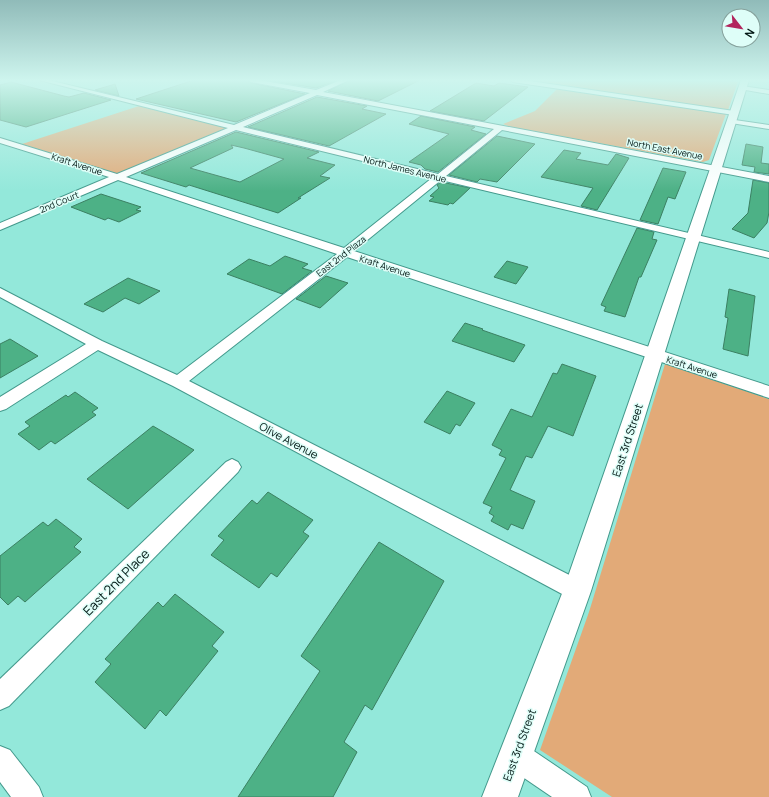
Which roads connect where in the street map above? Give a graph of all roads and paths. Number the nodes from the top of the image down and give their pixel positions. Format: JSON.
{"nodes":[{"id":1,"x":194,"y":117,"type":"edge"},
{"id":2,"x":257,"y":117,"type":"edge"},
{"id":3,"x":449,"y":117,"type":"edge"},
{"id":4,"x":733,"y":117,"type":"joint"},
{"id":5,"x":234,"y":127,"type":"junction"},
{"id":6,"x":501,"y":127,"type":"junction"},
{"id":7,"x":769,"y":127,"type":"edge"},
{"id":8,"x":0,"y":140,"type":"edge"},
{"id":9,"x":715,"y":169,"type":"junction"},
{"id":10,"x":117,"y":177,"type":"junction"},
{"id":11,"x":440,"y":178,"type":"junction"},
{"id":12,"x":769,"y":179,"type":"edge"},
{"id":13,"x":0,"y":227,"type":"edge"},
{"id":14,"x":694,"y":237,"type":"junction"},
{"id":15,"x":345,"y":253,"type":"junction"},
{"id":16,"x":769,"y":255,"type":"edge"},
{"id":17,"x":0,"y":292,"type":"edge"},
{"id":18,"x":97,"y":344,"type":"junction"},
{"id":19,"x":655,"y":355,"type":"junction"},
{"id":20,"x":178,"y":382,"type":"junction"},
{"id":21,"x":769,"y":392,"type":"edge"},
{"id":22,"x":0,"y":405,"type":"edge"},
{"id":23,"x":232,"y":468,"type":"dead end"},
{"id":24,"x":577,"y":591,"type":"junction"},
{"id":25,"x":0,"y":697,"type":"edge"},
{"id":26,"x":515,"y":755,"type":"junction"},
{"id":27,"x":0,"y":760,"type":"edge"},
{"id":28,"x":29,"y":797,"type":"edge"},
{"id":29,"x":500,"y":797,"type":"edge"},
{"id":30,"x":577,"y":797,"type":"edge"}],
"edges":[{"from":1,"to":5,"type":"street","name":"North James Avenue"},
{"from":2,"to":5,"type":"street","name":"2nd Court"},
{"from":3,"to":6,"type":"street","name":"North East Avenue"},
{"from":4,"to":7,"type":"street"},
{"from":4,"to":9,"type":"street","name":"East 3rd Street"},
{"from":5,"to":10,"type":"street","name":"2nd Court"},
{"from":5,"to":11,"type":"street","name":"North James Avenue"},
{"from":6,"to":9,"type":"street","name":"North East Avenue"},
{"from":6,"to":11,"type":"street","name":"East 2nd Plaza"},
{"from":8,"to":10,"type":"street","name":"Kraft Avenue"},
{"from":9,"to":12,"type":"street","name":"North East Avenue"},
{"from":9,"to":14,"type":"street","name":"East 3rd Street"},
{"from":10,"to":13,"type":"street","name":"2nd Court"},
{"from":10,"to":15,"type":"street","name":"Kraft Avenue"},
{"from":11,"to":14,"type":"street","name":"North James Avenue"},
{"from":11,"to":15,"type":"street","name":"East 2nd Plaza"},
{"from":14,"to":16,"type":"street","name":"North James Avenue"},
{"from":14,"to":19,"type":"street","name":"East 3rd Street"},
{"from":15,"to":19,"type":"street","name":"Kraft Avenue"},
{"from":15,"to":20,"type":"street","name":"East 2nd Plaza"},
{"from":17,"to":18,"type":"street","name":"Olive Avenue"},
{"from":18,"to":20,"type":"street","name":"Olive Avenue"},
{"from":18,"to":22,"type":"street"},
{"from":19,"to":21,"type":"street","name":"Kraft Avenue"},
{"from":19,"to":24,"type":"street","name":"East 3rd Street"},
{"from":20,"to":24,"type":"street","name":"Olive Avenue"},
{"from":23,"to":25,"type":"street","name":"East 2nd Place"},
{"from":24,"to":26,"type":"street","name":"East 3rd Street"},
{"from":26,"to":29,"type":"street","name":"East 3rd Street"},
{"from":26,"to":30,"type":"street"},
{"from":27,"to":28,"type":"street"}]}
